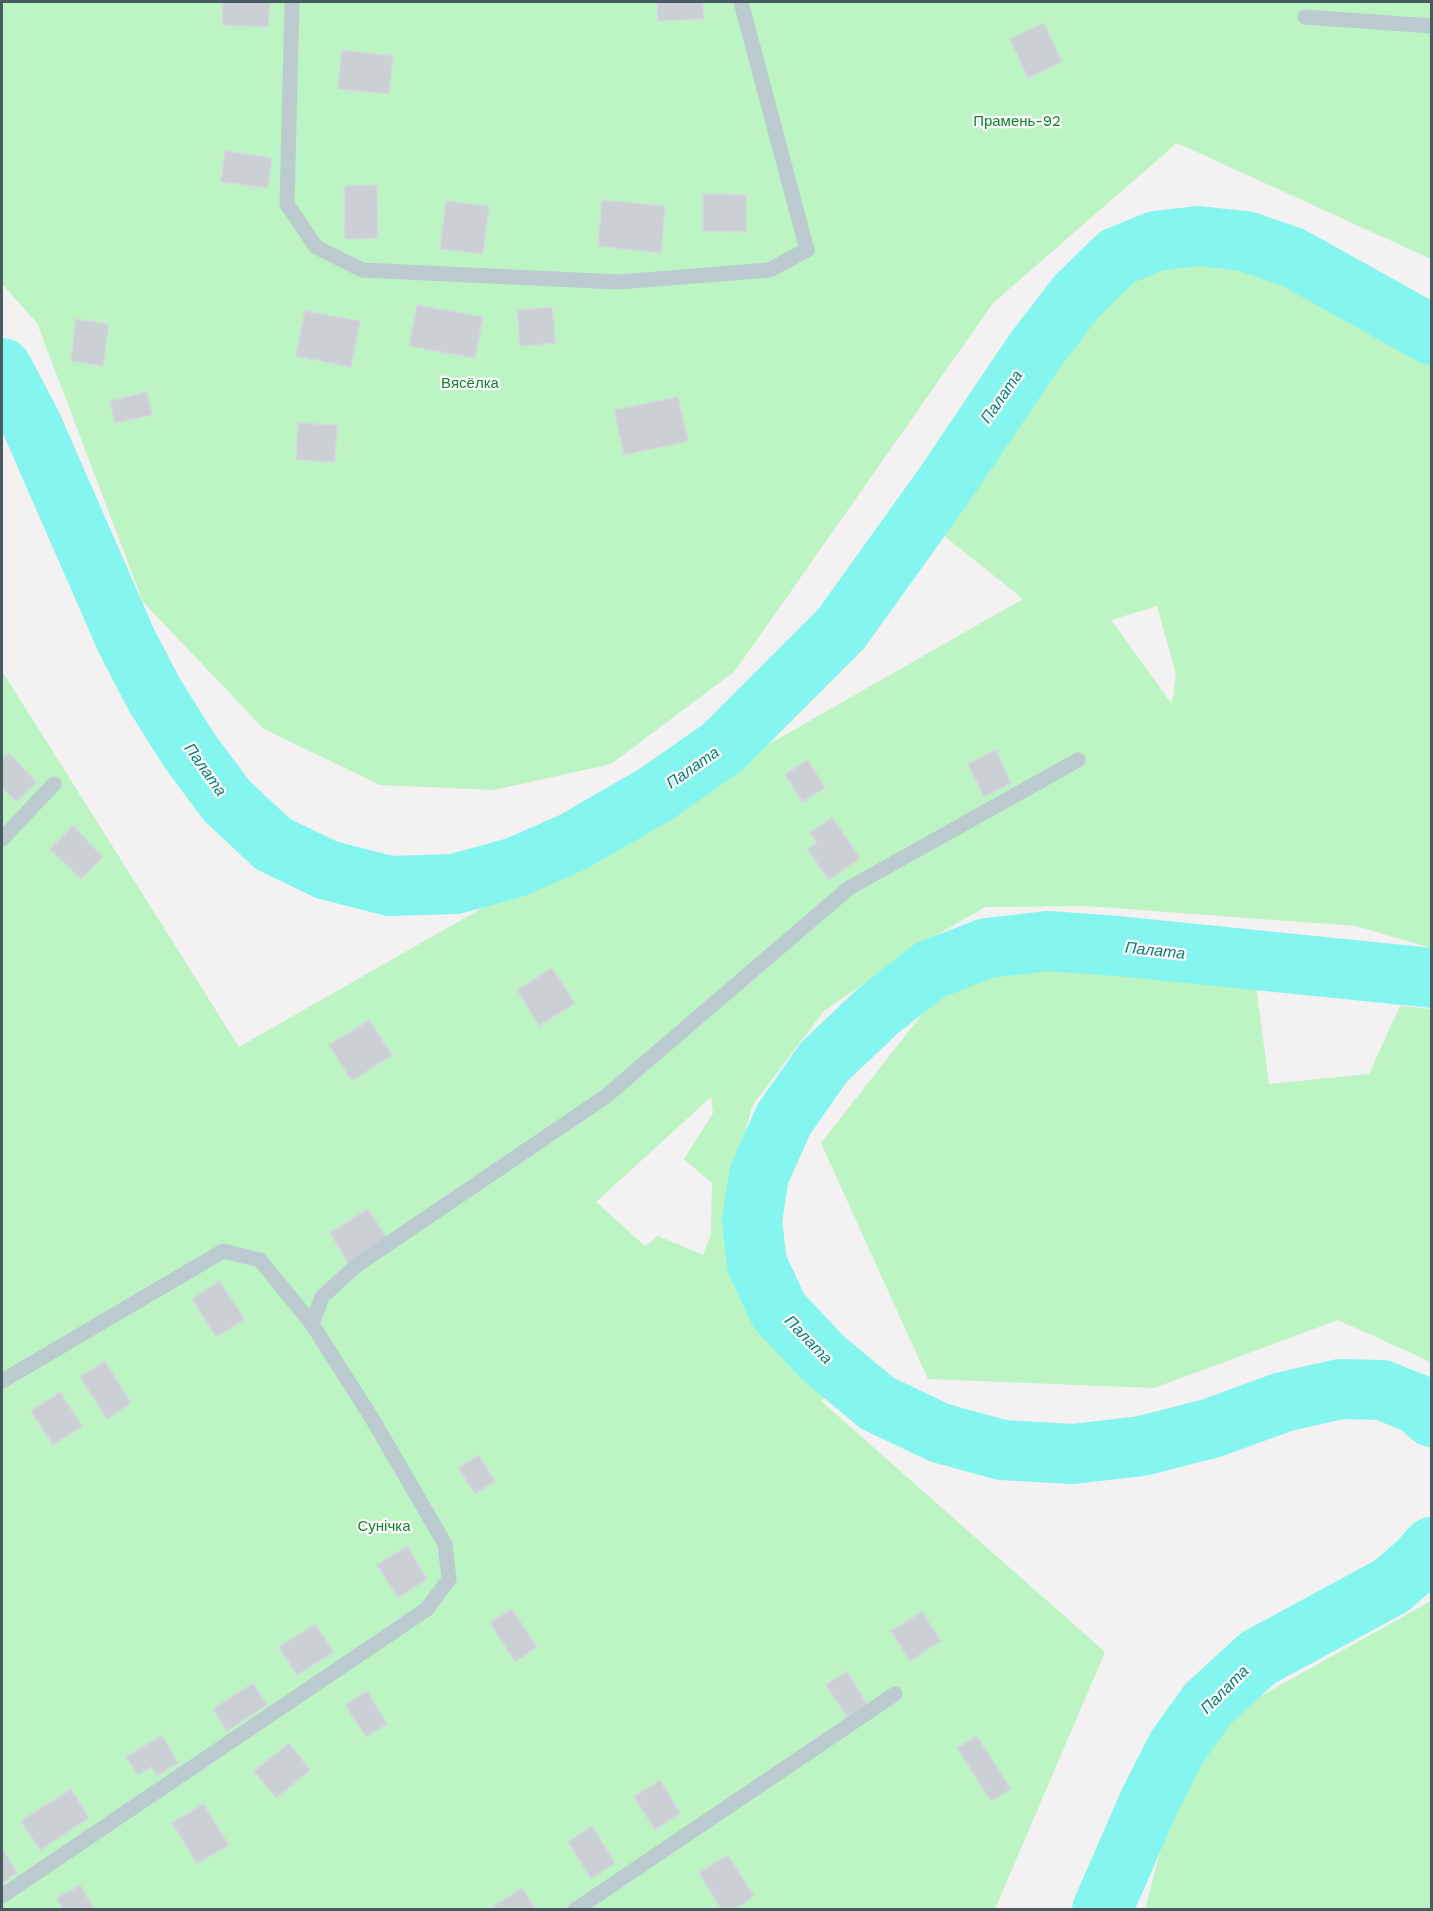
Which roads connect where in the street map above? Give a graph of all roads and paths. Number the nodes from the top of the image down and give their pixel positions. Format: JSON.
{"nodes":[{"id":1,"x":292,"y":2,"type":"edge"},
{"id":2,"x":741,"y":2,"type":"edge"},
{"id":3,"x":1305,"y":17,"type":"dead end"},
{"id":4,"x":1431,"y":26,"type":"edge"},
{"id":5,"x":1078,"y":760,"type":"dead end"},
{"id":6,"x":54,"y":784,"type":"dead end"},
{"id":7,"x":2,"y":839,"type":"edge"},
{"id":8,"x":312,"y":1324,"type":"junction"},
{"id":9,"x":2,"y":1381,"type":"edge"},
{"id":10,"x":895,"y":1694,"type":"dead end"},
{"id":11,"x":2,"y":1896,"type":"edge"},
{"id":12,"x":575,"y":1910,"type":"edge"}],
"edges":[{"from":1,"to":2,"type":"lane"},
{"from":3,"to":4,"type":"lane"},
{"from":5,"to":8,"type":"lane"},
{"from":6,"to":7,"type":"lane"},
{"from":8,"to":9,"type":"lane"},
{"from":8,"to":11,"type":"lane"},
{"from":10,"to":12,"type":"lane"}]}
